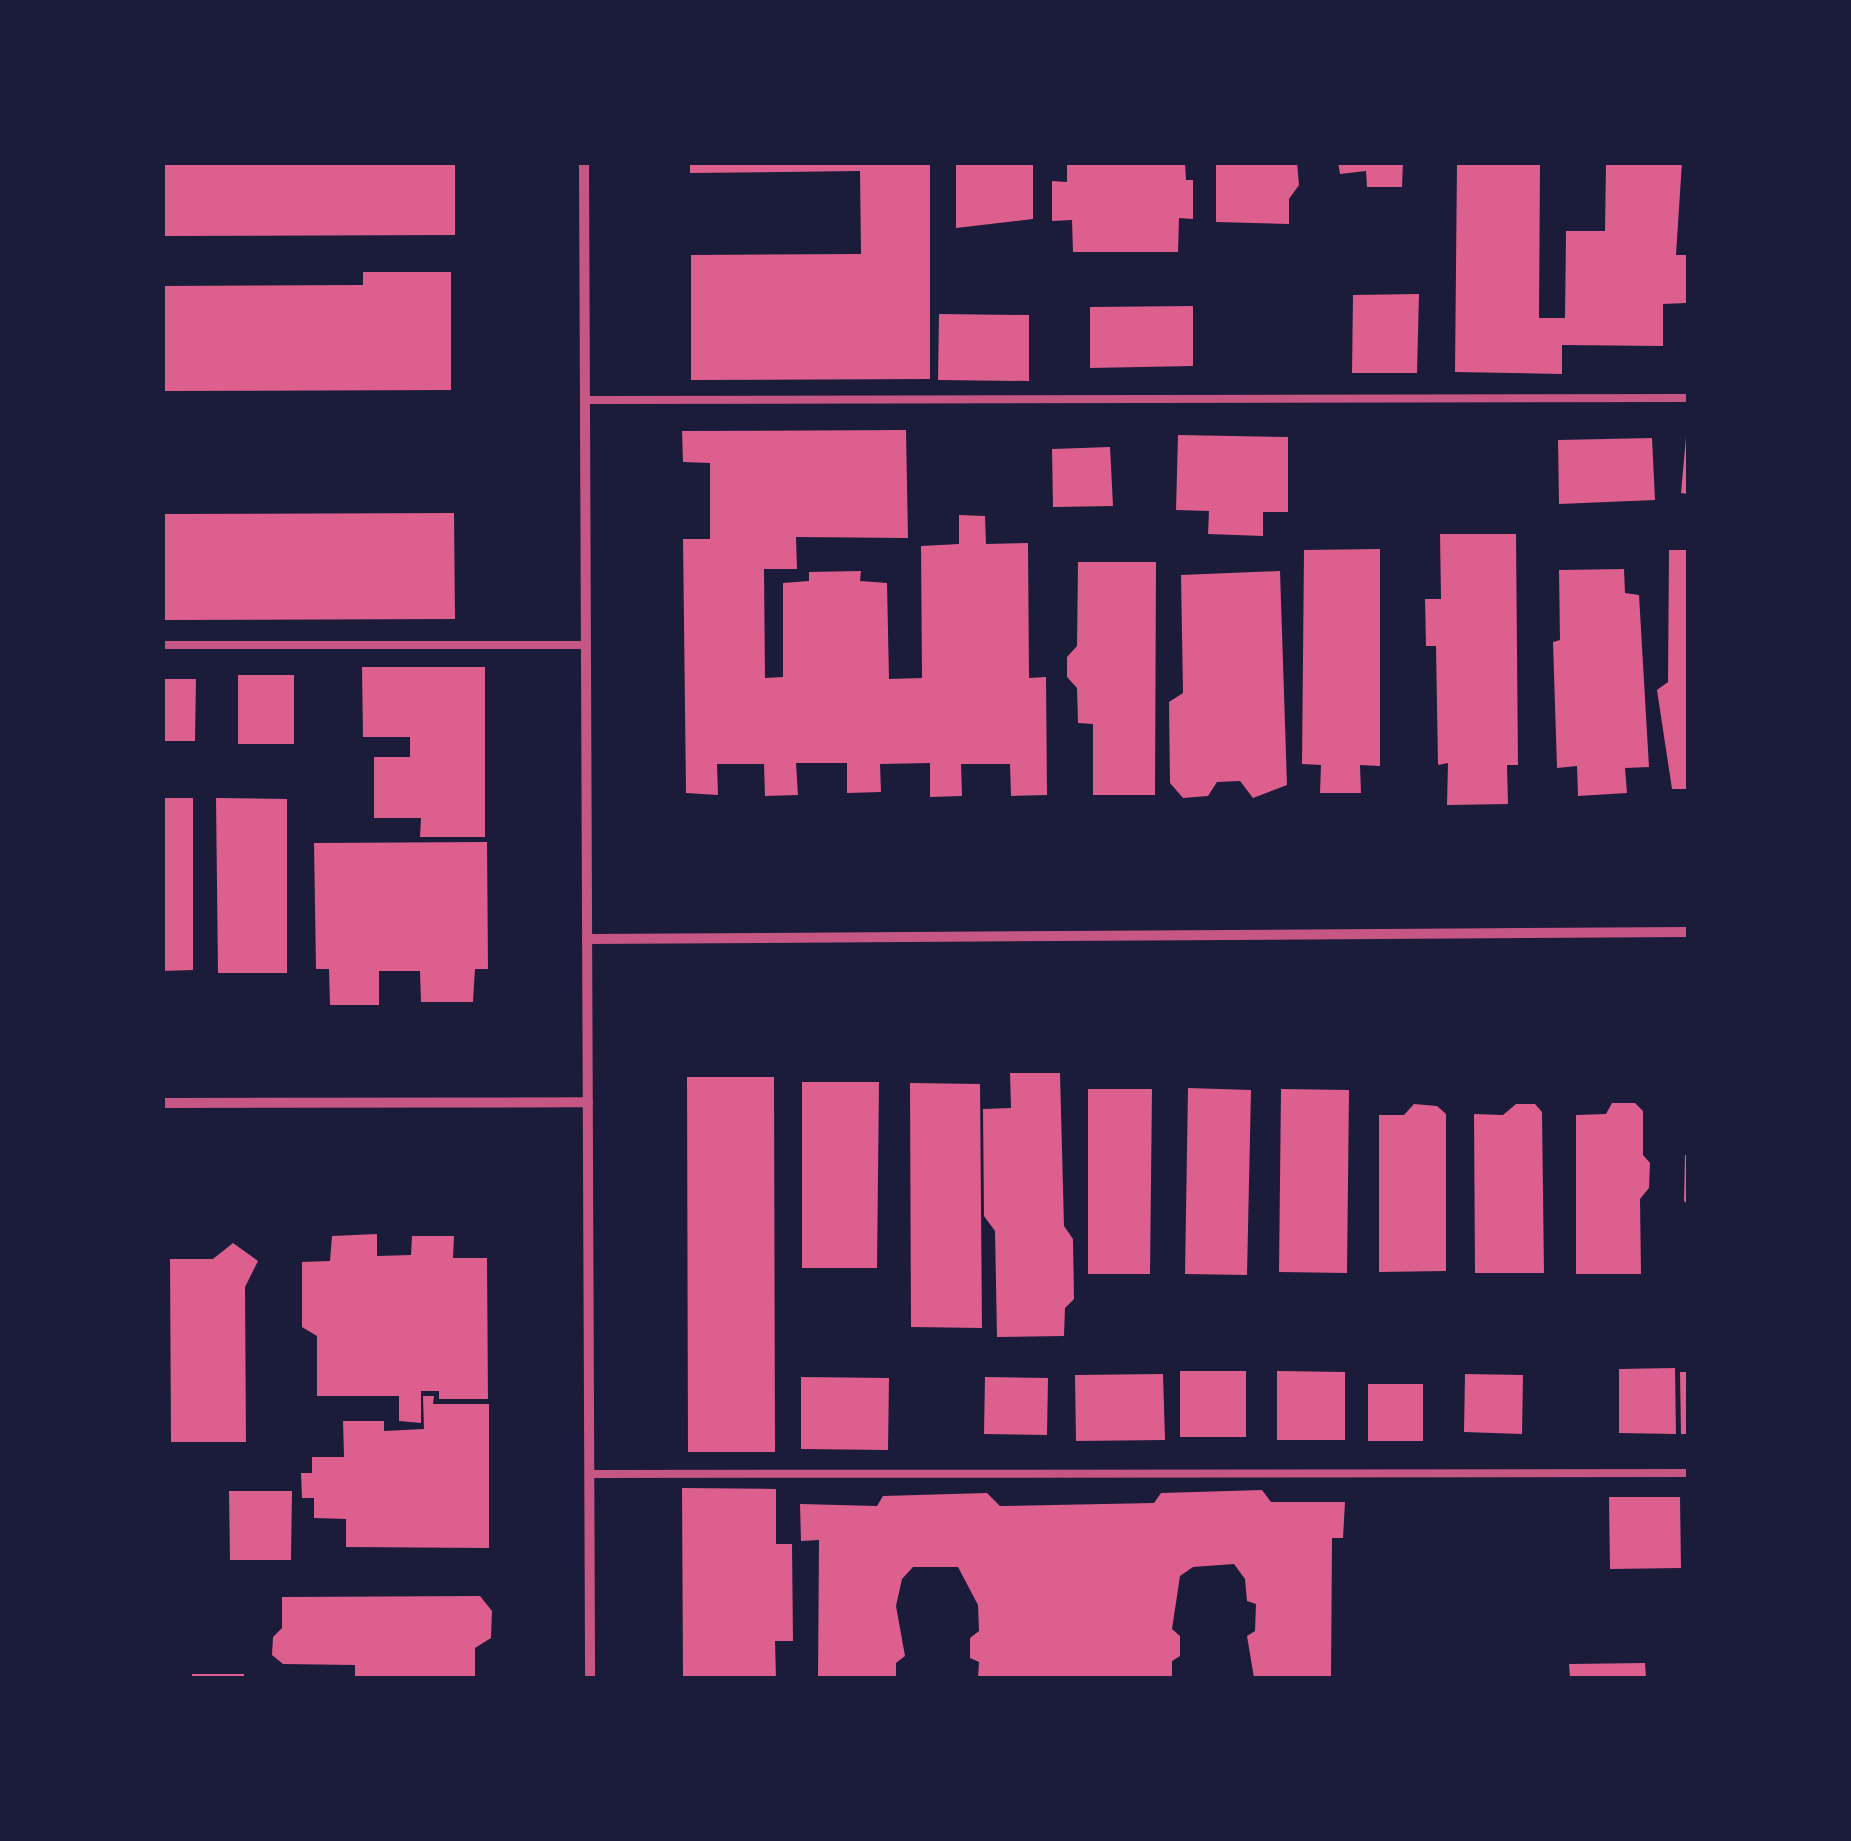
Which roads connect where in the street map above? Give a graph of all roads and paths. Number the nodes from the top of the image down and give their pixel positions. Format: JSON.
{"nodes":[{"id":1,"x":584,"y":162,"type":"edge"},
{"id":2,"x":1688,"y":398,"type":"edge"},
{"id":3,"x":585,"y":400,"type":"junction"},
{"id":4,"x":162,"y":645,"type":"edge"},
{"id":5,"x":586,"y":645,"type":"junction"},
{"id":6,"x":1688,"y":932,"type":"edge"},
{"id":7,"x":588,"y":938,"type":"junction"},
{"id":8,"x":588,"y":1102,"type":"junction"},
{"id":9,"x":162,"y":1103,"type":"edge"},
{"id":10,"x":1688,"y":1473,"type":"edge"},
{"id":11,"x":590,"y":1474,"type":"junction"},
{"id":12,"x":590,"y":1678,"type":"edge"}],
"edges":[{"from":1,"to":3,"type":"street"},
{"from":2,"to":3,"type":"lane"},
{"from":3,"to":5,"type":"street"},
{"from":4,"to":5,"type":"lane"},
{"from":5,"to":7,"type":"street"},
{"from":6,"to":7,"type":"street"},
{"from":7,"to":8,"type":"street"},
{"from":8,"to":9,"type":"street"},
{"from":8,"to":11,"type":"street"},
{"from":10,"to":11,"type":"lane"},
{"from":11,"to":12,"type":"street"}]}
